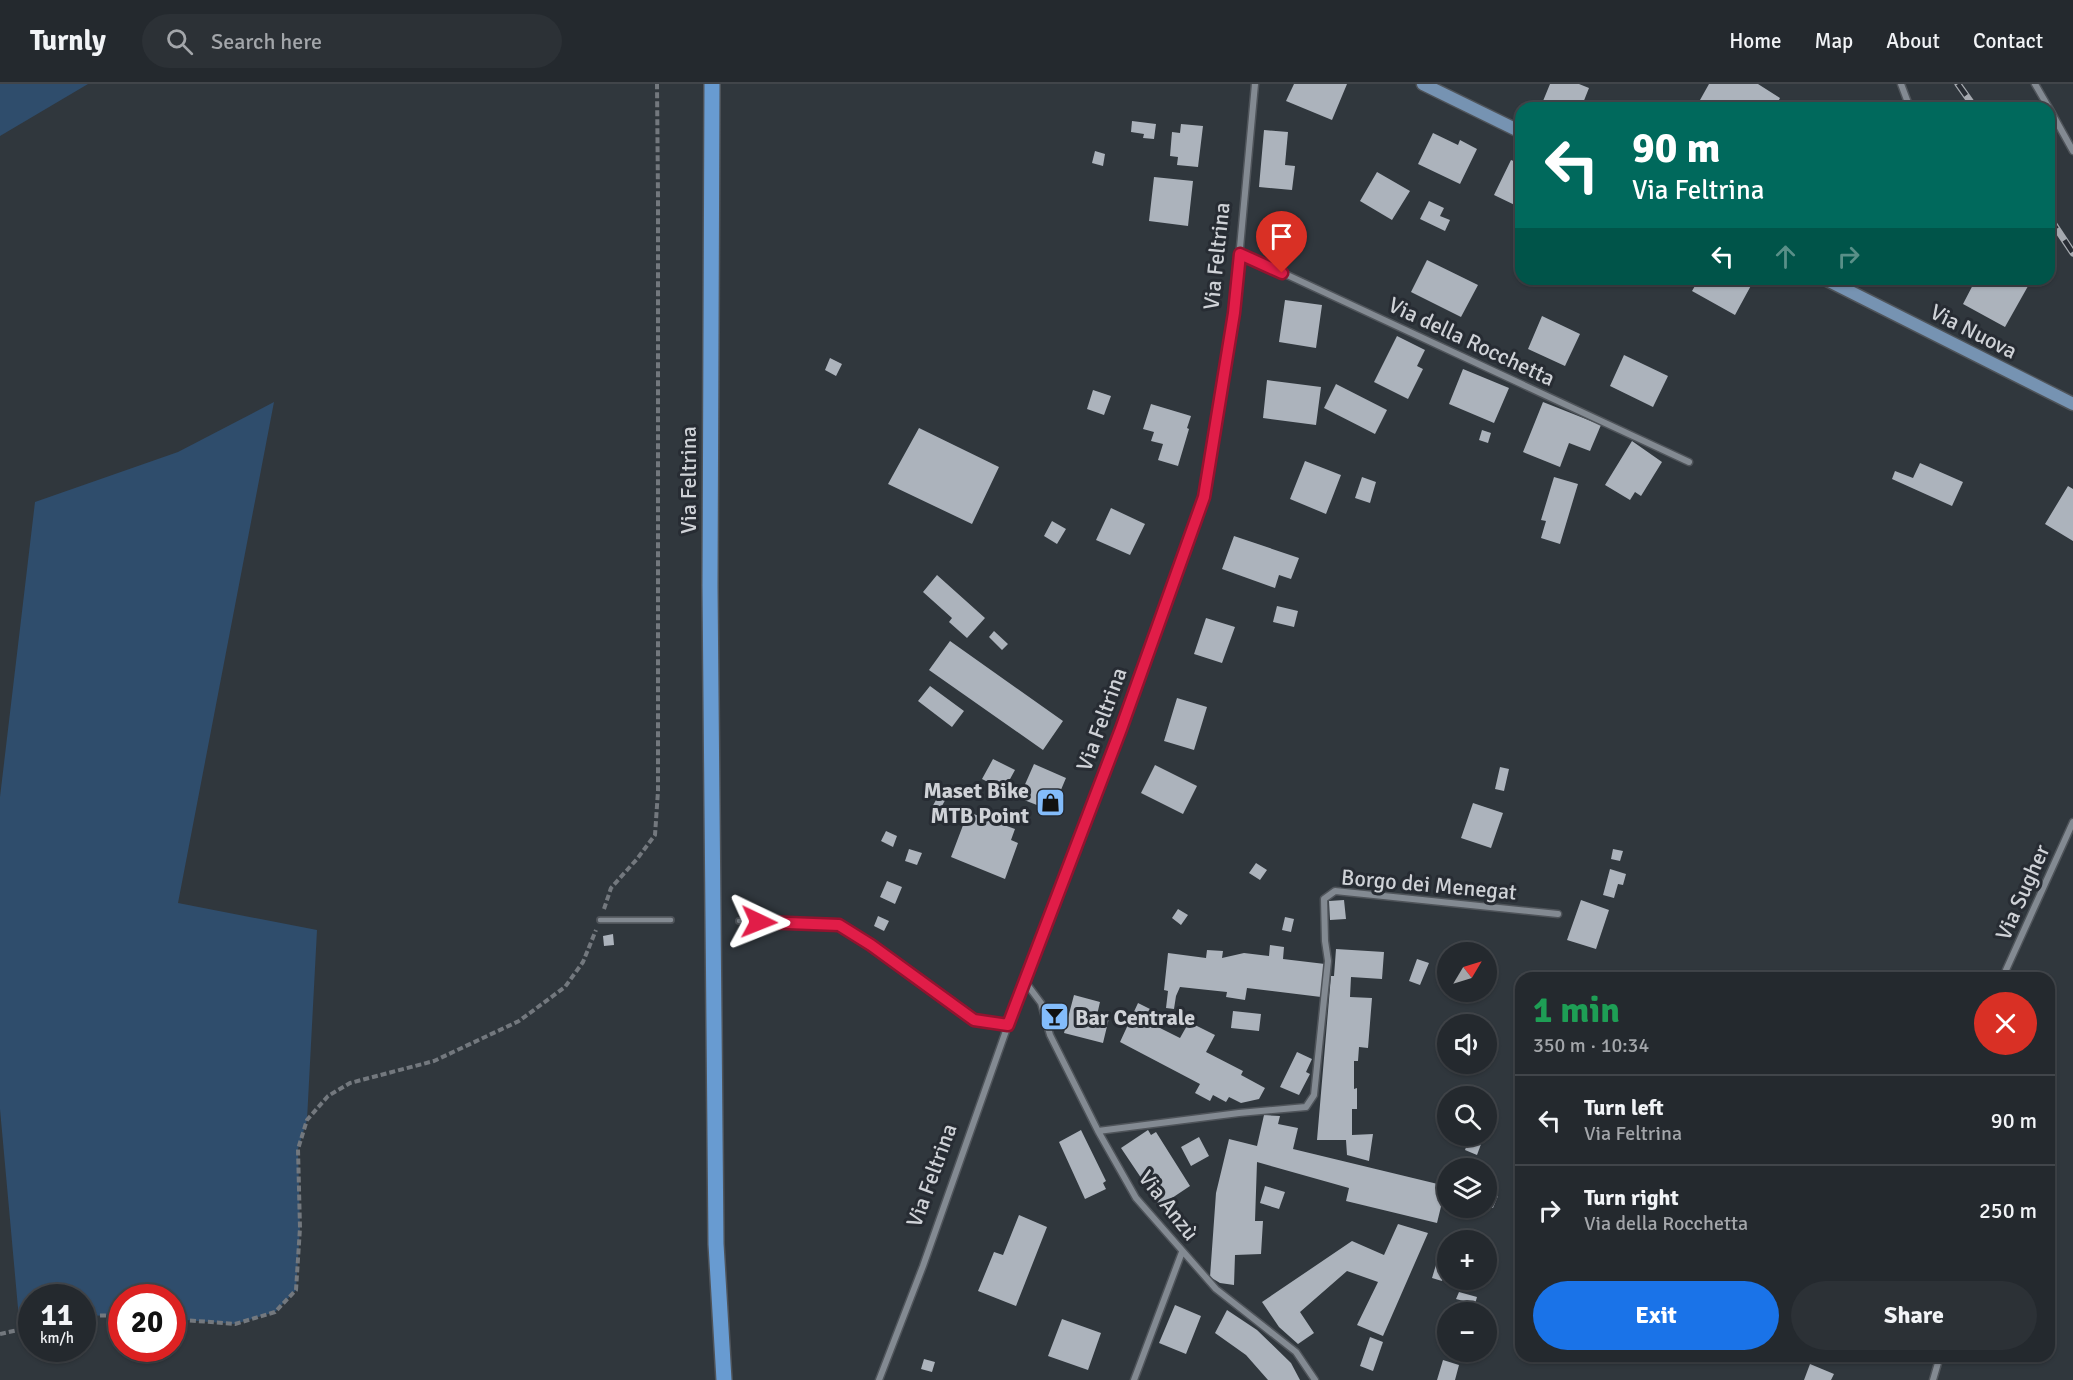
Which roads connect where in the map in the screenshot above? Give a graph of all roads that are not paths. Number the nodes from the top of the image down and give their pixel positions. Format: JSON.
{"nodes":[{"id":1,"x":712,"y":84,"type":"edge"},
{"id":2,"x":1255,"y":84,"type":"edge"},
{"id":3,"x":1423,"y":84,"type":"edge"},
{"id":4,"x":1901,"y":84,"type":"edge"},
{"id":5,"x":2036,"y":84,"type":"edge"},
{"id":6,"x":1908,"y":102,"type":"edge"},
{"id":7,"x":2046,"y":102,"type":"edge"},
{"id":8,"x":2055,"y":119,"type":"edge"},
{"id":9,"x":1515,"y":129,"type":"edge"},
{"id":10,"x":2073,"y":151,"type":"edge"},
{"id":11,"x":1240,"y":254,"type":"junction"},
{"id":12,"x":1837,"y":285,"type":"edge"},
{"id":13,"x":2073,"y":404,"type":"edge"},
{"id":14,"x":1689,"y":462,"type":"dead end"},
{"id":15,"x":2073,"y":822,"type":"edge"},
{"id":16,"x":1558,"y":914,"type":"dead end"},
{"id":17,"x":600,"y":920,"type":"road end"},
{"id":18,"x":671,"y":920,"type":"dead end"},
{"id":19,"x":739,"y":921,"type":"dead end"},
{"id":20,"x":2006,"y":972,"type":"edge"},
{"id":21,"x":1026,"y":983,"type":"junction"},
{"id":22,"x":1008,"y":1025,"type":"junction"},
{"id":23,"x":1098,"y":1131,"type":"junction"},
{"id":24,"x":1182,"y":1252,"type":"junction"},
{"id":25,"x":1938,"y":1362,"type":"edge"},
{"id":26,"x":724,"y":1380,"type":"edge"},
{"id":27,"x":879,"y":1380,"type":"edge"},
{"id":28,"x":1134,"y":1380,"type":"edge"},
{"id":29,"x":1315,"y":1380,"type":"edge"},
{"id":30,"x":1934,"y":1380,"type":"edge"}],
"edges":[{"from":1,"to":26,"type":"main road","name":"Via Feltrina"},
{"from":2,"to":11,"type":"street","name":"Via Feltrina"},
{"from":3,"to":9,"type":"street"},
{"from":4,"to":6,"type":"street"},
{"from":5,"to":7,"type":"street"},
{"from":8,"to":10,"type":"street"},
{"from":11,"to":14,"type":"street","name":"Via della Rocchetta"},
{"from":11,"to":21,"type":"street","name":"Via Feltrina"},
{"from":12,"to":13,"type":"street","name":"Via Nuova"},
{"from":15,"to":20,"type":"street","name":"Via Sugher"},
{"from":16,"to":23,"type":"street","name":"Borgo dei Menegat"},
{"from":17,"to":18,"type":"lane"},
{"from":19,"to":22,"type":"lane"},
{"from":21,"to":22,"type":"street","name":"Via Feltrina"},
{"from":21,"to":23,"type":"street","name":"Via Anzù"},
{"from":22,"to":27,"type":"street","name":"Via Feltrina"},
{"from":23,"to":24,"type":"street","name":"Via Anzù"},
{"from":24,"to":28,"type":"street"},
{"from":24,"to":29,"type":"street","name":"Via Anzù"},
{"from":25,"to":30,"type":"street"}]}
